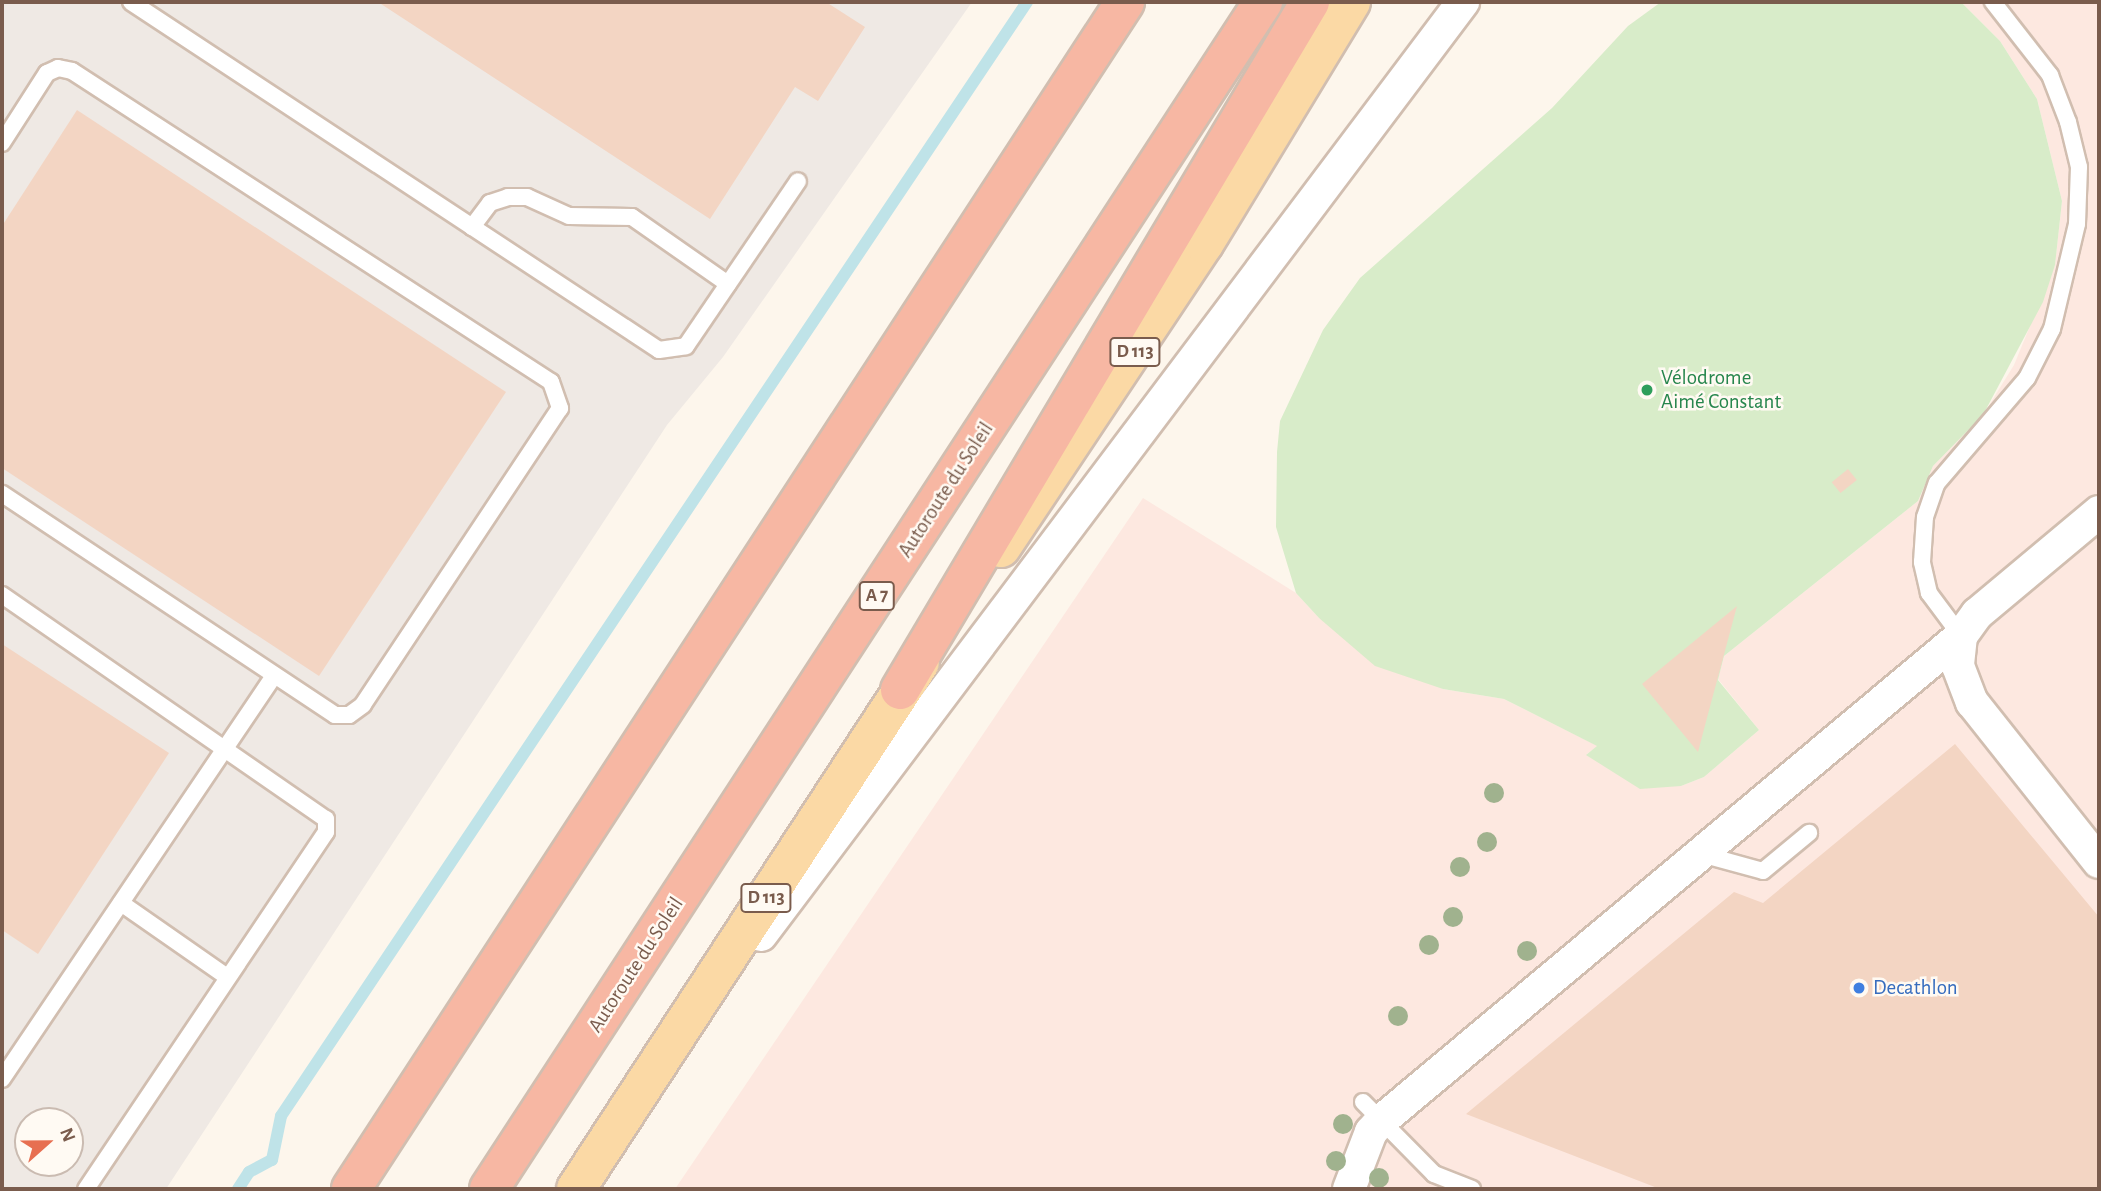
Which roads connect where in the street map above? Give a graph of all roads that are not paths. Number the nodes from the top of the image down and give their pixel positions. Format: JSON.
{"nodes":[{"id":1,"x":131,"y":2,"type":"edge"},
{"id":2,"x":1125,"y":2,"type":"edge"},
{"id":3,"x":1264,"y":2,"type":"edge"},
{"id":4,"x":1310,"y":2,"type":"edge"},
{"id":5,"x":1351,"y":2,"type":"edge"},
{"id":6,"x":1463,"y":2,"type":"edge"},
{"id":7,"x":1993,"y":2,"type":"edge"},
{"id":8,"x":2,"y":143,"type":"edge"},
{"id":9,"x":798,"y":181,"type":"dead end"},
{"id":10,"x":472,"y":227,"type":"junction"},
{"id":11,"x":728,"y":284,"type":"junction"},
{"id":12,"x":2,"y":494,"type":"edge"},
{"id":13,"x":2099,"y":512,"type":"edge"},
{"id":14,"x":2,"y":595,"type":"edge"},
{"id":15,"x":1961,"y":636,"type":"junction"},
{"id":16,"x":274,"y":675,"type":"junction"},
{"id":17,"x":900,"y":690,"type":"junction"},
{"id":18,"x":226,"y":748,"type":"junction"},
{"id":19,"x":1809,"y":833,"type":"dead end"},
{"id":20,"x":1700,"y":854,"type":"junction"},
{"id":21,"x":2099,"y":862,"type":"edge"},
{"id":22,"x":121,"y":904,"type":"junction"},
{"id":23,"x":227,"y":977,"type":"junction"},
{"id":24,"x":2,"y":1079,"type":"edge"},
{"id":25,"x":632,"y":1105,"type":"junction"},
{"id":26,"x":1372,"y":1112,"type":"junction"},
{"id":27,"x":86,"y":1189,"type":"edge"},
{"id":28,"x":351,"y":1189,"type":"edge"},
{"id":29,"x":489,"y":1189,"type":"edge"},
{"id":30,"x":576,"y":1189,"type":"edge"},
{"id":31,"x":1349,"y":1189,"type":"edge"},
{"id":32,"x":1472,"y":1189,"type":"edge"}],
"edges":[{"from":1,"to":10,"type":"lane"},
{"from":2,"to":28,"type":"highway"},
{"from":3,"to":29,"type":"highway","name":"Autoroute du Soleil","number":"A 7"},
{"from":4,"to":17,"type":"highway"},
{"from":5,"to":17,"type":"main road","number":"D 113"},
{"from":6,"to":25,"type":"street"},
{"from":7,"to":15,"type":"lane"},
{"from":8,"to":16,"type":"lane"},
{"from":9,"to":11,"type":"lane"},
{"from":10,"to":11,"type":"lane"},
{"from":10,"to":11,"type":"lane"},
{"from":12,"to":16,"type":"lane"},
{"from":13,"to":15,"type":"street"},
{"from":14,"to":18,"type":"lane"},
{"from":15,"to":20,"type":"street"},
{"from":15,"to":21,"type":"street"},
{"from":16,"to":18,"type":"lane"},
{"from":17,"to":25,"type":"main road","number":"D 113"},
{"from":18,"to":22,"type":"lane"},
{"from":18,"to":23,"type":"lane"},
{"from":19,"to":20,"type":"lane"},
{"from":20,"to":26,"type":"street"},
{"from":22,"to":23,"type":"lane"},
{"from":22,"to":24,"type":"lane"},
{"from":23,"to":27,"type":"lane"},
{"from":25,"to":30,"type":"main road","number":"D 113"},
{"from":26,"to":31,"type":"street"},
{"from":26,"to":32,"type":"lane"}]}
